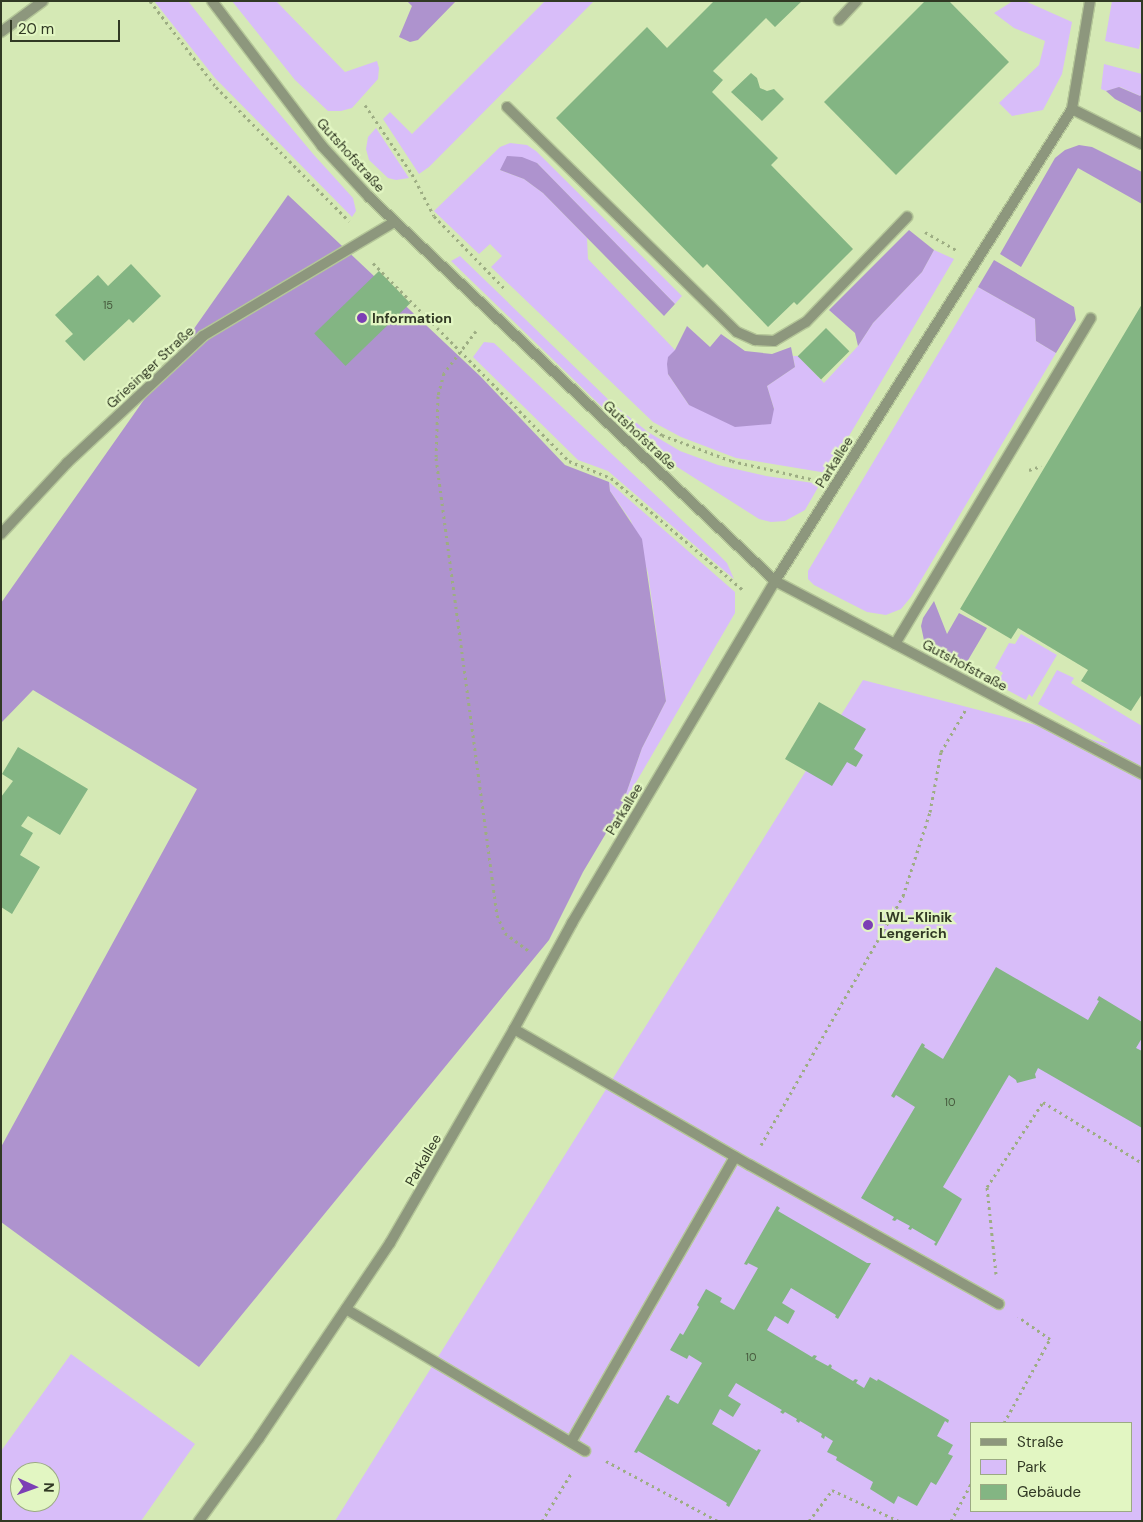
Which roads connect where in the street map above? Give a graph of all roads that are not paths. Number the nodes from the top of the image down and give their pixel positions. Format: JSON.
{"nodes":[{"id":1,"x":43,"y":1,"type":"edge"},
{"id":2,"x":212,"y":1,"type":"edge"},
{"id":3,"x":1090,"y":1,"type":"edge"},
{"id":4,"x":855,"y":2,"type":"edge"},
{"id":5,"x":839,"y":20,"type":"dead end"},
{"id":6,"x":1,"y":32,"type":"edge"},
{"id":7,"x":507,"y":107,"type":"dead end"},
{"id":8,"x":1072,"y":109,"type":"junction"},
{"id":9,"x":1142,"y":144,"type":"edge"},
{"id":10,"x":907,"y":217,"type":"dead end"},
{"id":11,"x":394,"y":222,"type":"junction"},
{"id":12,"x":1091,"y":318,"type":"dead end"},
{"id":13,"x":1,"y":534,"type":"edge"},
{"id":14,"x":775,"y":581,"type":"junction"},
{"id":15,"x":895,"y":644,"type":"junction"},
{"id":16,"x":1142,"y":774,"type":"edge"},
{"id":17,"x":514,"y":1029,"type":"junction"},
{"id":18,"x":735,"y":1157,"type":"junction"},
{"id":19,"x":998,"y":1304,"type":"road end"},
{"id":20,"x":346,"y":1309,"type":"junction"},
{"id":21,"x":571,"y":1442,"type":"junction"},
{"id":22,"x":585,"y":1450,"type":"road end"},
{"id":23,"x":199,"y":1521,"type":"edge"}],
"edges":[{"from":1,"to":6,"type":"street"},
{"from":2,"to":11,"type":"street","name":"Gutshofstraße"},
{"from":3,"to":8,"type":"street"},
{"from":4,"to":5,"type":"street"},
{"from":7,"to":10,"type":"street"},
{"from":8,"to":9,"type":"street"},
{"from":8,"to":14,"type":"street","name":"Parkallee"},
{"from":11,"to":13,"type":"street","name":"Griesinger Straße"},
{"from":11,"to":14,"type":"street","name":"Gutshofstraße"},
{"from":12,"to":15,"type":"street"},
{"from":14,"to":15,"type":"street","name":"Gutshofstraße"},
{"from":14,"to":17,"type":"street","name":"Parkallee"},
{"from":15,"to":16,"type":"street","name":"Gutshofstraße"},
{"from":17,"to":18,"type":"street"},
{"from":17,"to":20,"type":"street","name":"Parkallee"},
{"from":18,"to":19,"type":"street"},
{"from":18,"to":21,"type":"street"},
{"from":20,"to":21,"type":"street"},
{"from":20,"to":23,"type":"street","name":"Parkallee"},
{"from":21,"to":22,"type":"street"}]}
